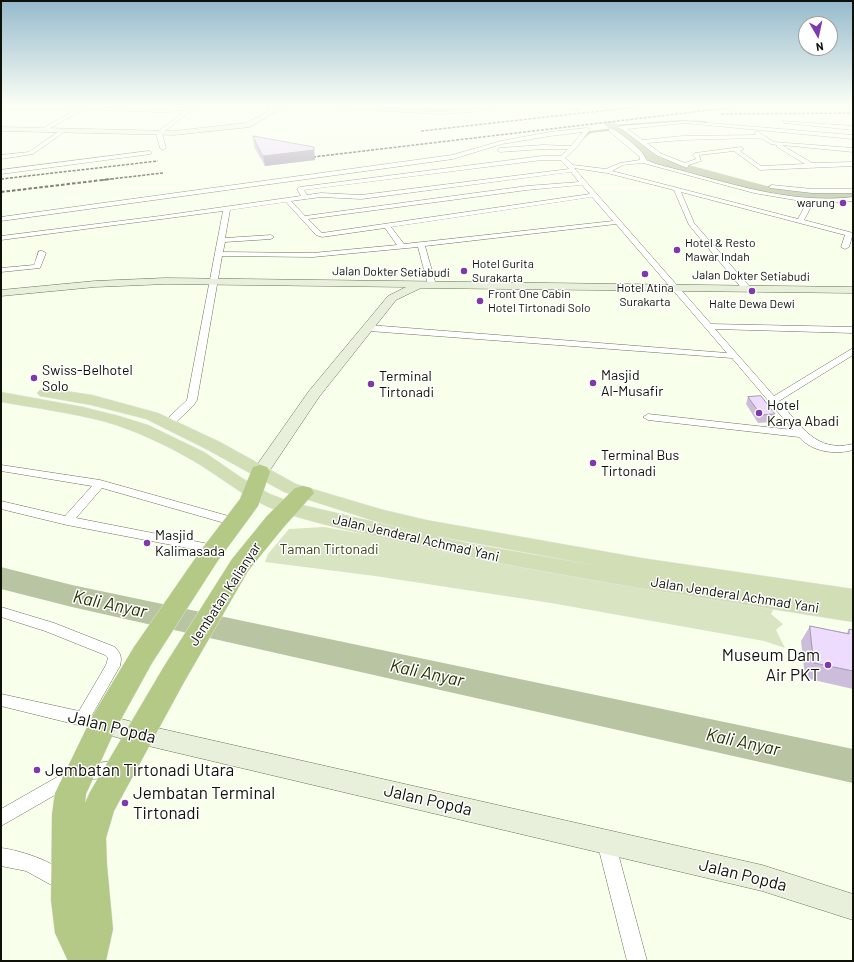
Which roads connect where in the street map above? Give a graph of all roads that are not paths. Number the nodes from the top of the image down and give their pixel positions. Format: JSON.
{"nodes":[{"id":1,"x":34,"y":152,"type":"edge"},
{"id":2,"x":484,"y":152,"type":"edge"},
{"id":3,"x":505,"y":152,"type":"edge"},
{"id":4,"x":568,"y":152,"type":"edge"},
{"id":5,"x":638,"y":152,"type":"edge"},
{"id":6,"x":656,"y":152,"type":"edge"},
{"id":7,"x":713,"y":152,"type":"edge"},
{"id":8,"x":738,"y":152,"type":"edge"},
{"id":9,"x":788,"y":152,"type":"edge"},
{"id":10,"x":149,"y":153,"type":"dead end"},
{"id":11,"x":474,"y":156,"type":"junction"},
{"id":12,"x":1,"y":157,"type":"edge"},
{"id":13,"x":562,"y":158,"type":"junction"},
{"id":14,"x":643,"y":161,"type":"junction"},
{"id":15,"x":853,"y":164,"type":"edge"},
{"id":16,"x":484,"y":165,"type":"junction"},
{"id":17,"x":684,"y":165,"type":"junction"},
{"id":18,"x":811,"y":165,"type":"junction"},
{"id":19,"x":571,"y":168,"type":"junction"},
{"id":20,"x":697,"y":168,"type":"dead end"},
{"id":21,"x":608,"y":171,"type":"junction"},
{"id":22,"x":1,"y":172,"type":"edge"},
{"id":23,"x":584,"y":183,"type":"junction"},
{"id":24,"x":767,"y":186,"type":"dead end"},
{"id":25,"x":678,"y":189,"type":"junction"},
{"id":26,"x":853,"y":191,"type":"edge"},
{"id":27,"x":595,"y":195,"type":"junction"},
{"id":28,"x":305,"y":198,"type":"junction"},
{"id":29,"x":853,"y":199,"type":"edge"},
{"id":30,"x":811,"y":200,"type":"junction"},
{"id":31,"x":288,"y":201,"type":"junction"},
{"id":32,"x":227,"y":209,"type":"junction"},
{"id":33,"x":305,"y":218,"type":"junction"},
{"id":34,"x":1,"y":219,"type":"edge"},
{"id":35,"x":619,"y":222,"type":"junction"},
{"id":36,"x":800,"y":222,"type":"junction"},
{"id":37,"x":387,"y":226,"type":"junction"},
{"id":38,"x":851,"y":235,"type":"edge"},
{"id":39,"x":271,"y":237,"type":"dead end"},
{"id":40,"x":1,"y":238,"type":"edge"},
{"id":41,"x":222,"y":240,"type":"junction"},
{"id":42,"x":421,"y":245,"type":"junction"},
{"id":43,"x":402,"y":247,"type":"junction"},
{"id":44,"x":845,"y":247,"type":"dead end"},
{"id":45,"x":42,"y":253,"type":"dead end"},
{"id":46,"x":219,"y":254,"type":"junction"},
{"id":47,"x":1,"y":270,"type":"edge"},
{"id":48,"x":214,"y":281,"type":"junction"},
{"id":49,"x":367,"y":285,"type":"junction"},
{"id":50,"x":419,"y":285,"type":"junction"},
{"id":51,"x":432,"y":285,"type":"junction"},
{"id":52,"x":673,"y":288,"type":"junction"},
{"id":53,"x":747,"y":288,"type":"junction"},
{"id":54,"x":853,"y":290,"type":"edge"},
{"id":55,"x":1,"y":293,"type":"edge"},
{"id":56,"x":392,"y":298,"type":"junction"},
{"id":57,"x":707,"y":326,"type":"junction"},
{"id":58,"x":369,"y":328,"type":"junction"},
{"id":59,"x":853,"y":330,"type":"edge"},
{"id":60,"x":853,"y":351,"type":"edge"},
{"id":61,"x":734,"y":356,"type":"junction"},
{"id":62,"x":1,"y":387,"type":"edge"},
{"id":63,"x":1,"y":397,"type":"edge"},
{"id":64,"x":773,"y":401,"type":"junction"},
{"id":65,"x":648,"y":417,"type":"dead end"},
{"id":66,"x":169,"y":423,"type":"junction"},
{"id":67,"x":802,"y":434,"type":"junction"},
{"id":68,"x":853,"y":448,"type":"edge"},
{"id":69,"x":235,"y":457,"type":"junction"},
{"id":70,"x":1,"y":468,"type":"edge"},
{"id":71,"x":217,"y":469,"type":"junction"},
{"id":72,"x":257,"y":482,"type":"junction"},
{"id":73,"x":100,"y":484,"type":"junction"},
{"id":74,"x":296,"y":500,"type":"junction"},
{"id":75,"x":1,"y":505,"type":"edge"},
{"id":76,"x":67,"y":521,"type":"junction"},
{"id":77,"x":235,"y":522,"type":"junction"},
{"id":78,"x":211,"y":552,"type":"junction"},
{"id":79,"x":853,"y":597,"type":"edge"},
{"id":80,"x":1,"y":612,"type":"edge"},
{"id":81,"x":853,"y":613,"type":"edge"},
{"id":82,"x":1,"y":700,"type":"edge"},
{"id":83,"x":92,"y":721,"type":"junction"},
{"id":84,"x":140,"y":734,"type":"junction"},
{"id":85,"x":120,"y":769,"type":"junction"},
{"id":86,"x":79,"y":773,"type":"junction"},
{"id":87,"x":1,"y":818,"type":"edge"},
{"id":88,"x":605,"y":841,"type":"junction"},
{"id":89,"x":1,"y":857,"type":"edge"},
{"id":90,"x":79,"y":886,"type":"junction"},
{"id":91,"x":853,"y":906,"type":"edge"},
{"id":92,"x":88,"y":961,"type":"edge"},
{"id":93,"x":637,"y":961,"type":"edge"}],
"edges":[{"from":1,"to":12,"type":"street"},
{"from":2,"to":11,"type":"street"},
{"from":3,"to":11,"type":"street"},
{"from":4,"to":13,"type":"street"},
{"from":5,"to":14,"type":"street"},
{"from":6,"to":17,"type":"street"},
{"from":7,"to":17,"type":"street"},
{"from":8,"to":18,"type":"street"},
{"from":9,"to":18,"type":"street"},
{"from":10,"to":22,"type":"street"},
{"from":11,"to":16,"type":"street"},
{"from":11,"to":34,"type":"street"},
{"from":13,"to":16,"type":"street"},
{"from":13,"to":19,"type":"street"},
{"from":14,"to":21,"type":"street"},
{"from":14,"to":30,"type":"street"},
{"from":15,"to":18,"type":"street"},
{"from":16,"to":28,"type":"street"},
{"from":17,"to":20,"type":"street"},
{"from":19,"to":21,"type":"street"},
{"from":19,"to":23,"type":"street"},
{"from":19,"to":28,"type":"street"},
{"from":21,"to":25,"type":"street"},
{"from":23,"to":27,"type":"street"},
{"from":23,"to":33,"type":"street"},
{"from":24,"to":26,"type":"street"},
{"from":25,"to":36,"type":"street"},
{"from":25,"to":53,"type":"street"},
{"from":27,"to":35,"type":"street"},
{"from":27,"to":37,"type":"street"},
{"from":28,"to":31,"type":"street"},
{"from":29,"to":30,"type":"street"},
{"from":30,"to":36,"type":"street"},
{"from":31,"to":32,"type":"street"},
{"from":31,"to":33,"type":"street"},
{"from":32,"to":40,"type":"street"},
{"from":32,"to":41,"type":"street"},
{"from":33,"to":37,"type":"street"},
{"from":35,"to":42,"type":"street"},
{"from":35,"to":52,"type":"street"},
{"from":36,"to":38,"type":"street"},
{"from":37,"to":43,"type":"street"},
{"from":38,"to":44,"type":"street"},
{"from":39,"to":41,"type":"street"},
{"from":41,"to":46,"type":"street"},
{"from":42,"to":43,"type":"street"},
{"from":42,"to":51,"type":"street"},
{"from":43,"to":46,"type":"street"},
{"from":45,"to":47,"type":"street"},
{"from":46,"to":48,"type":"street"},
{"from":48,"to":49,"type":"street","name":"Jalan Dokter Setiabudi"},
{"from":48,"to":55,"type":"street","name":"Jalan Dokter Setiabudi"},
{"from":48,"to":66,"type":"street"},
{"from":49,"to":50,"type":"street","name":"Jalan Dokter Setiabudi"},
{"from":49,"to":56,"type":"street"},
{"from":50,"to":51,"type":"street","name":"Jalan Dokter Setiabudi"},
{"from":50,"to":56,"type":"street"},
{"from":51,"to":52,"type":"street","name":"Jalan Dokter Setiabudi"},
{"from":52,"to":53,"type":"street","name":"Jalan Dokter Setiabudi"},
{"from":52,"to":57,"type":"street"},
{"from":53,"to":54,"type":"street","name":"Jalan Dokter Setiabudi"},
{"from":56,"to":58,"type":"street"},
{"from":57,"to":59,"type":"street"},
{"from":57,"to":61,"type":"street"},
{"from":58,"to":61,"type":"street"},
{"from":58,"to":72,"type":"street"},
{"from":60,"to":64,"type":"street"},
{"from":61,"to":64,"type":"street"},
{"from":62,"to":66,"type":"main road","name":"Jalan Jenderal Achmad Yani"},
{"from":63,"to":71,"type":"main road","name":"Jalan Jenderal Achmad Yani"},
{"from":64,"to":67,"type":"street"},
{"from":65,"to":67,"type":"street"},
{"from":66,"to":69,"type":"main road","name":"Jalan Jenderal Achmad Yani"},
{"from":67,"to":68,"type":"street"},
{"from":69,"to":71,"type":"main road"},
{"from":69,"to":72,"type":"main road","name":"Jalan Jenderal Achmad Yani"},
{"from":70,"to":73,"type":"street"},
{"from":71,"to":72,"type":"main road","name":"Jalan Jenderal Achmad Yani"},
{"from":72,"to":74,"type":"main road","name":"Jalan Jenderal Achmad Yani"},
{"from":72,"to":77,"type":"highway"},
{"from":73,"to":76,"type":"street"},
{"from":73,"to":77,"type":"street"},
{"from":74,"to":79,"type":"main road","name":"Jalan Jenderal Achmad Yani"},
{"from":74,"to":81,"type":"main road","name":"Jalan Jenderal Achmad Yani"},
{"from":74,"to":84,"type":"highway","name":"Jembatan Kalianyar"},
{"from":75,"to":76,"type":"street"},
{"from":76,"to":78,"type":"street"},
{"from":77,"to":78,"type":"highway"},
{"from":78,"to":83,"type":"highway"},
{"from":80,"to":83,"type":"street"},
{"from":82,"to":83,"type":"street","name":"Jalan Popda"},
{"from":83,"to":84,"type":"street","name":"Jalan Popda"},
{"from":83,"to":86,"type":"highway"},
{"from":84,"to":85,"type":"highway","name":"Jembatan Kalianyar"},
{"from":84,"to":88,"type":"street","name":"Jalan Popda"},
{"from":85,"to":86,"type":"street"},
{"from":85,"to":90,"type":"highway","name":"Jembatan Kalianyar"},
{"from":86,"to":87,"type":"street"},
{"from":86,"to":90,"type":"highway"},
{"from":88,"to":91,"type":"street","name":"Jalan Popda"},
{"from":88,"to":93,"type":"street"},
{"from":89,"to":90,"type":"street"},
{"from":90,"to":92,"type":"highway"}]}
